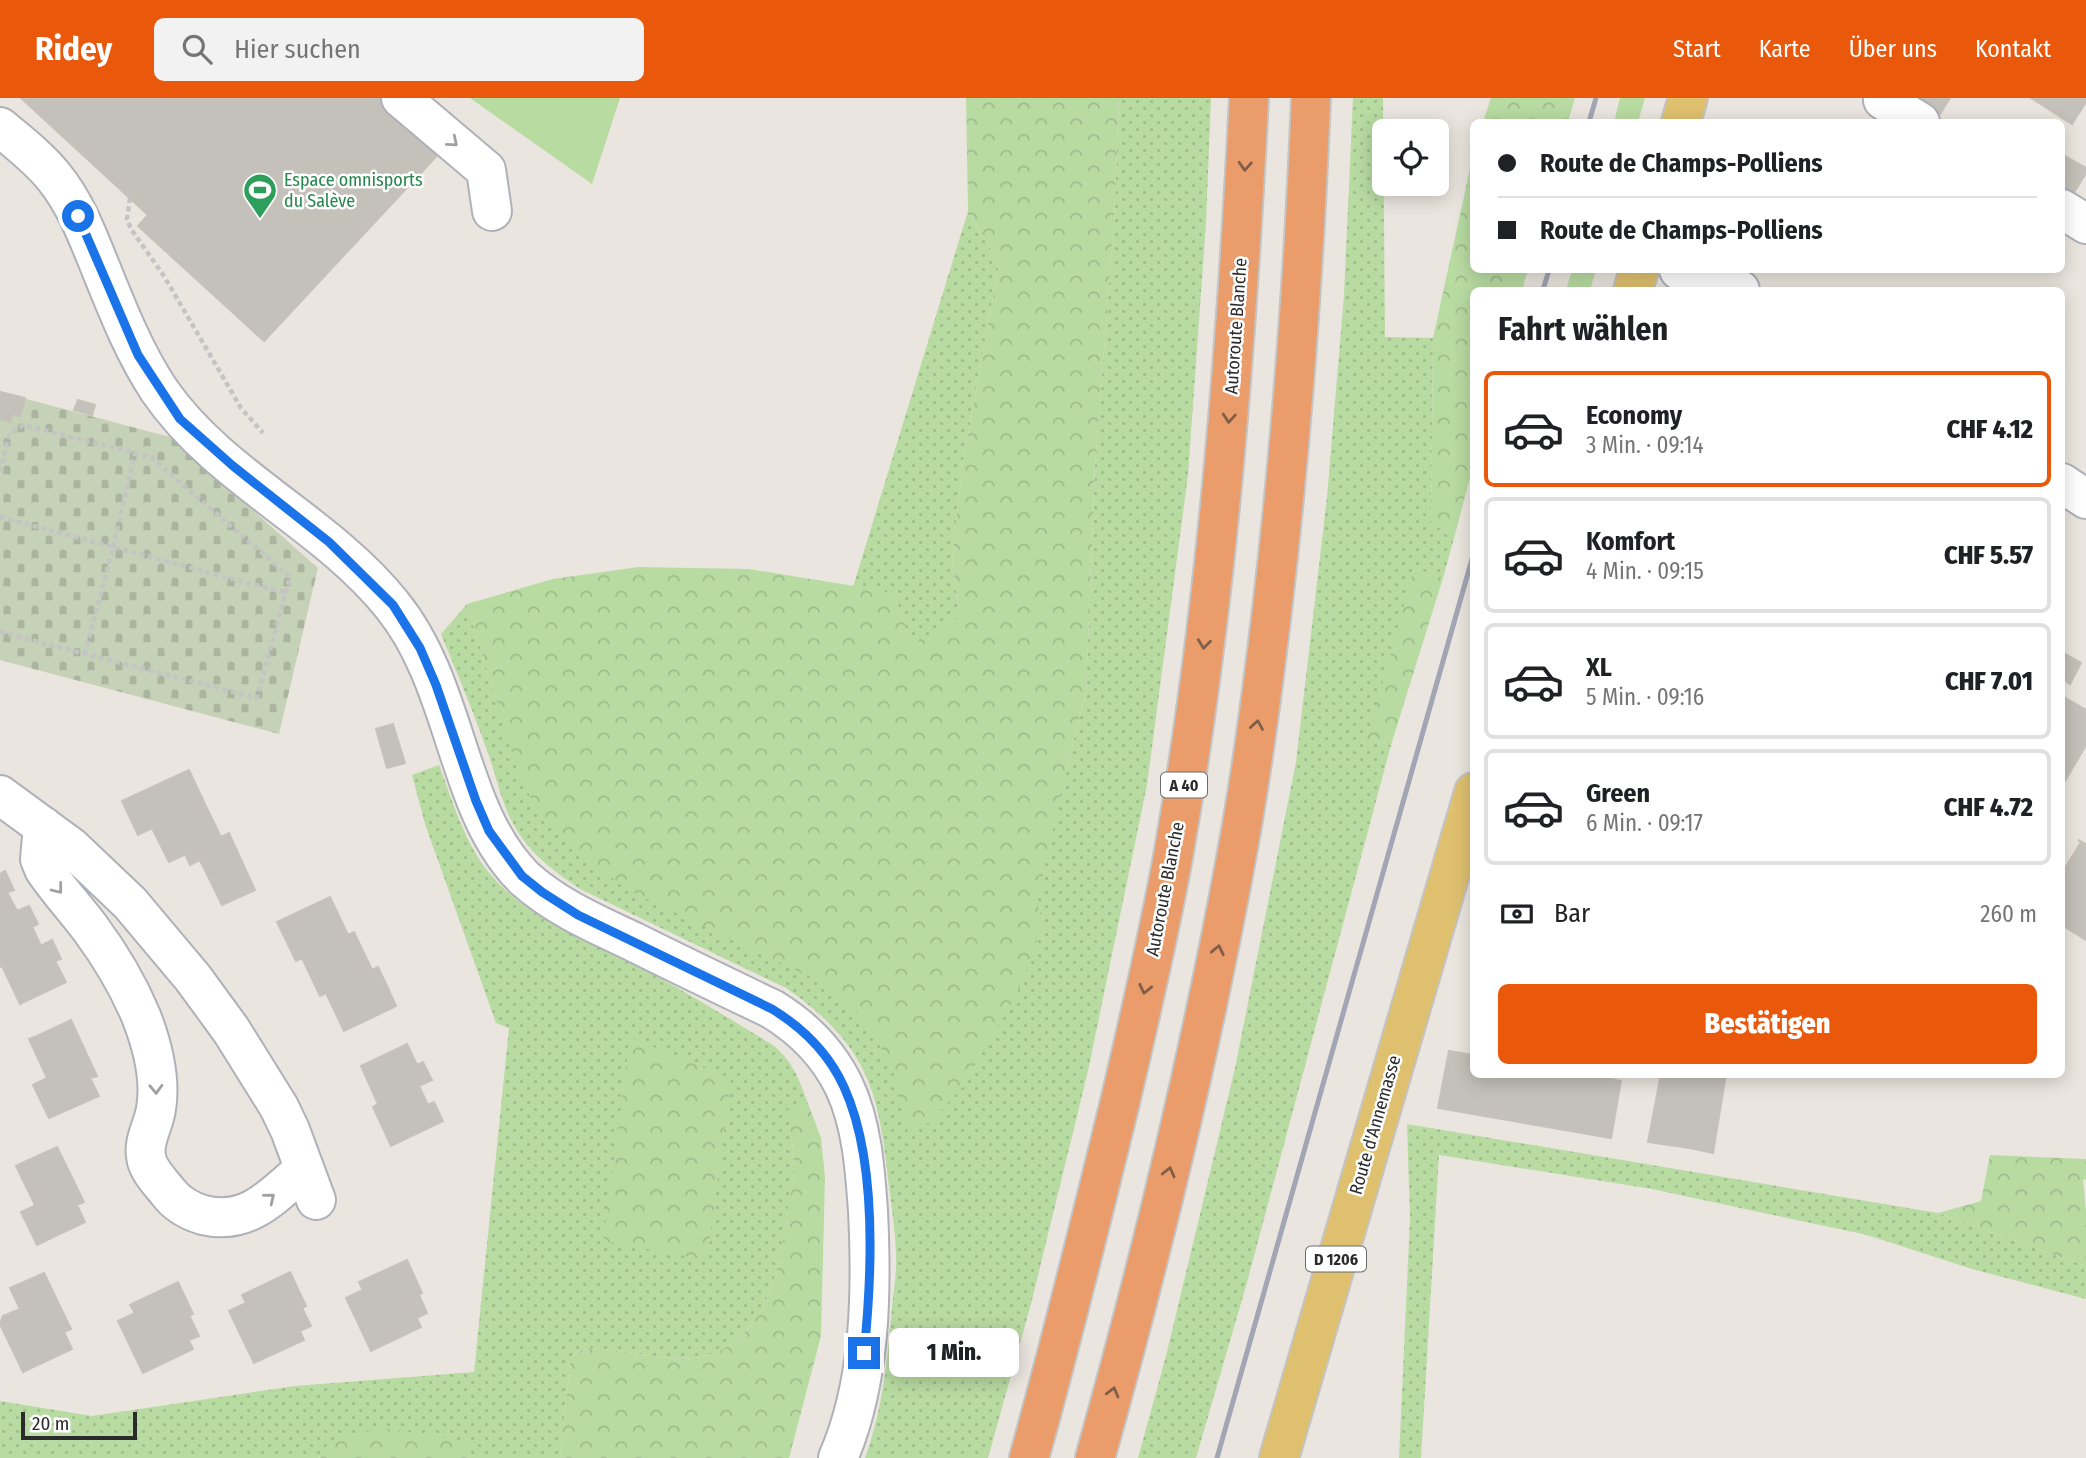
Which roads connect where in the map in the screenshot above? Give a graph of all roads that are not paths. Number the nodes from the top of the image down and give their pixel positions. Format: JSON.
{"nodes":[{"id":1,"x":401,"y":98,"type":"edge"},
{"id":2,"x":1249,"y":98,"type":"edge"},
{"id":3,"x":1311,"y":98,"type":"edge"},
{"id":4,"x":1688,"y":98,"type":"edge"},
{"id":5,"x":1884,"y":98,"type":"edge"},
{"id":6,"x":1682,"y":119,"type":"edge"},
{"id":7,"x":1915,"y":119,"type":"edge"},
{"id":8,"x":0,"y":127,"type":"edge"},
{"id":9,"x":492,"y":211,"type":"dead end"},
{"id":10,"x":2065,"y":211,"type":"edge"},
{"id":11,"x":2086,"y":224,"type":"edge"},
{"id":12,"x":1688,"y":273,"type":"edge"},
{"id":13,"x":1731,"y":287,"type":"edge"},
{"id":14,"x":2065,"y":485,"type":"edge"},
{"id":15,"x":2086,"y":499,"type":"edge"},
{"id":16,"x":0,"y":794,"type":"edge"},
{"id":17,"x":1470,"y":806,"type":"edge"},
{"id":18,"x":43,"y":825,"type":"junction"},
{"id":19,"x":838,"y":1458,"type":"edge"},
{"id":20,"x":1029,"y":1458,"type":"edge"},
{"id":21,"x":1095,"y":1458,"type":"edge"},
{"id":22,"x":1279,"y":1458,"type":"edge"}],
"edges":[{"from":1,"to":9,"type":"street","one_way":true},
{"from":2,"to":20,"type":"highway","name":"Autoroute Blanche","number":"A 40","one_way":true},
{"from":21,"to":3,"type":"highway","one_way":true},
{"from":4,"to":6,"type":"main road"},
{"from":5,"to":7,"type":"street"},
{"from":8,"to":19,"type":"street"},
{"from":10,"to":11,"type":"street"},
{"from":12,"to":13,"type":"street"},
{"from":14,"to":15,"type":"street"},
{"from":16,"to":18,"type":"street"},
{"from":17,"to":22,"type":"main road","name":"Route d'Annemasse","number":"D 1206"},
{"from":18,"to":18,"type":"street","one_way":true}]}
